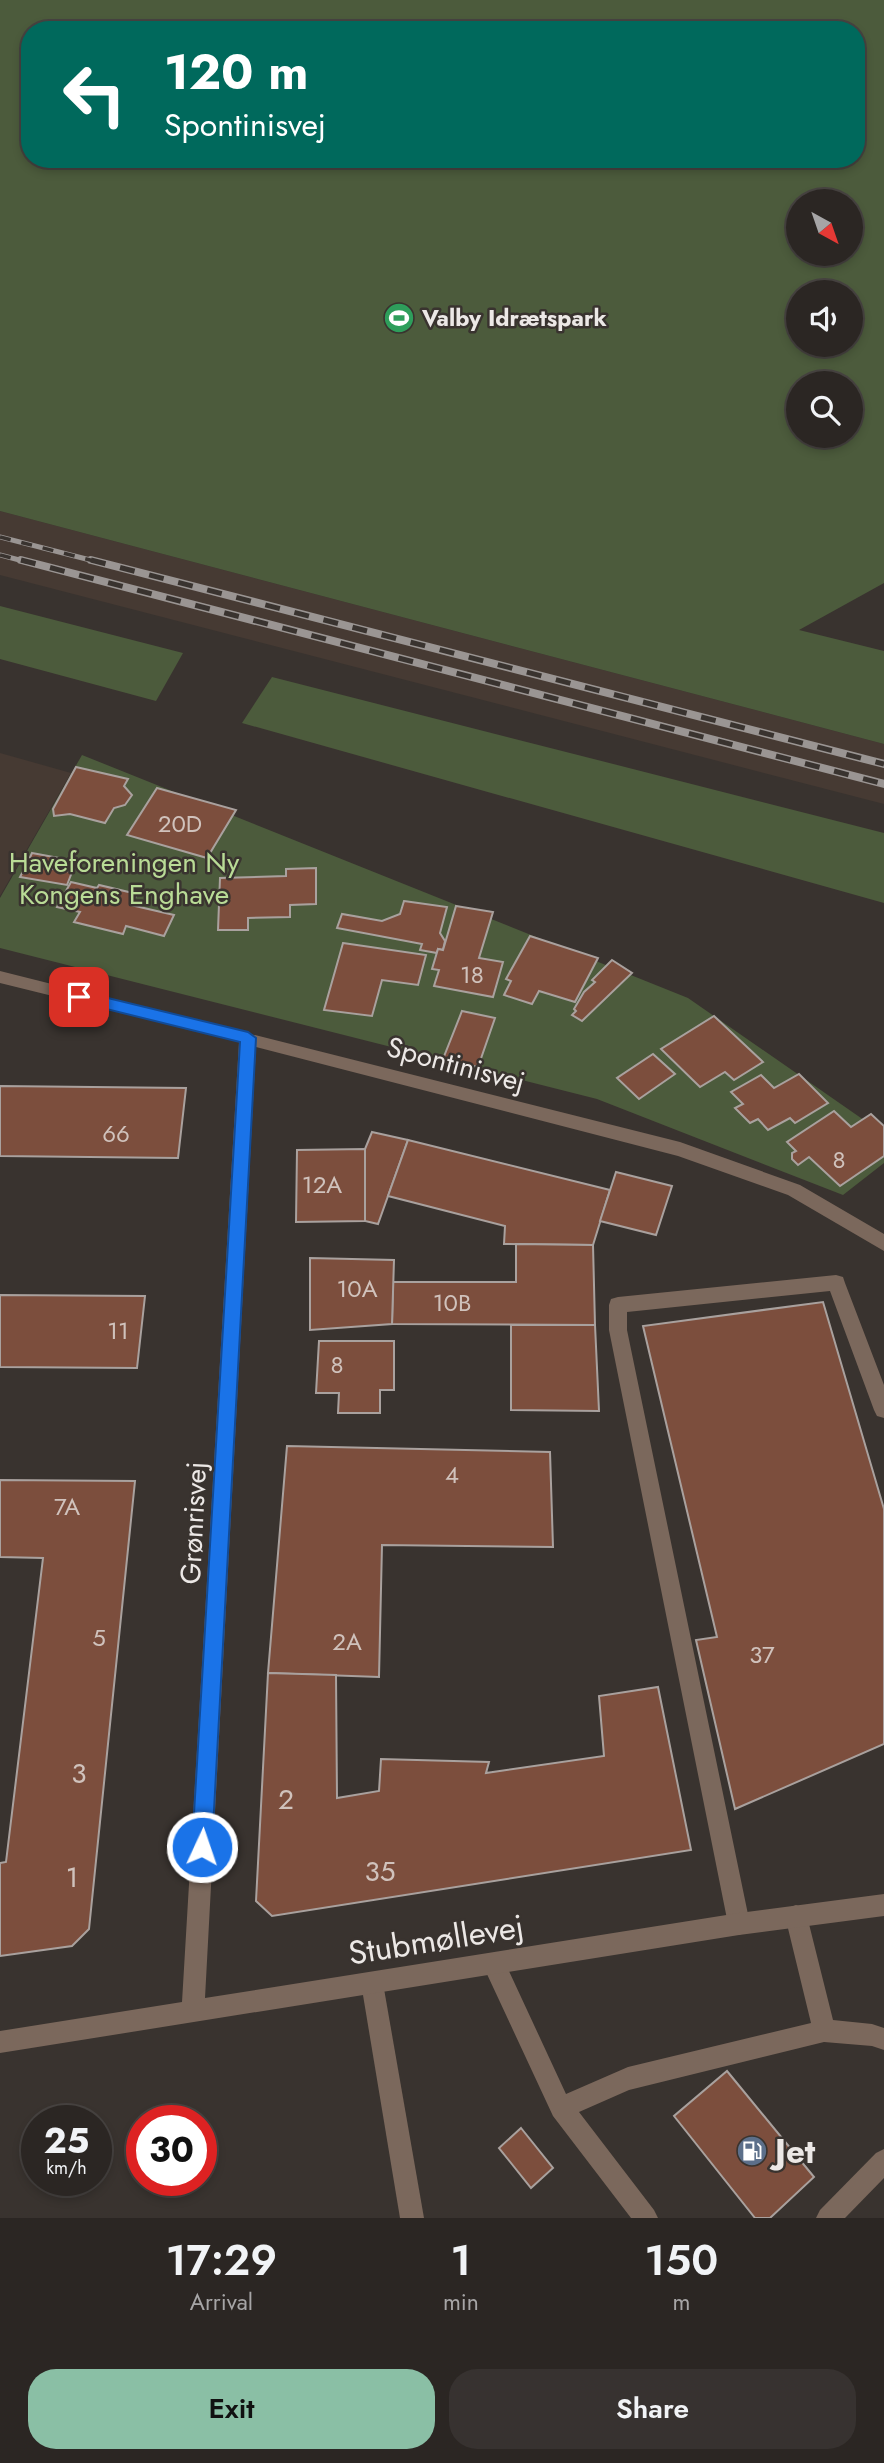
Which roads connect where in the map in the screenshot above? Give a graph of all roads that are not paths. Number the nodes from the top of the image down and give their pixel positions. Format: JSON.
{"nodes":[{"id":1,"x":0,"y":977,"type":"edge"},
{"id":2,"x":248,"y":1038,"type":"junction"},
{"id":3,"x":884,"y":1243,"type":"edge"},
{"id":4,"x":884,"y":1410,"type":"edge"},
{"id":5,"x":884,"y":1905,"type":"edge"},
{"id":6,"x":796,"y":1916,"type":"junction"},
{"id":7,"x":739,"y":1924,"type":"junction"},
{"id":8,"x":494,"y":1964,"type":"junction"},
{"id":9,"x":372,"y":1983,"type":"junction"},
{"id":10,"x":193,"y":2011,"type":"junction"},
{"id":11,"x":824,"y":2031,"type":"junction"},
{"id":12,"x":884,"y":2039,"type":"edge"},
{"id":13,"x":0,"y":2042,"type":"edge"},
{"id":14,"x":561,"y":2108,"type":"junction"},
{"id":15,"x":884,"y":2161,"type":"edge"},
{"id":16,"x":412,"y":2218,"type":"edge"},
{"id":17,"x":646,"y":2218,"type":"edge"},
{"id":18,"x":828,"y":2218,"type":"edge"}],
"edges":[{"from":1,"to":2,"type":"street","name":"Spontinisvej"},
{"from":2,"to":3,"type":"street","name":"Spontinisvej"},
{"from":2,"to":10,"type":"street","name":"Grønrisvej"},
{"from":4,"to":7,"type":"street"},
{"from":5,"to":6,"type":"street","name":"Stubmøllevej"},
{"from":6,"to":7,"type":"street","name":"Stubmøllevej"},
{"from":6,"to":11,"type":"street"},
{"from":7,"to":8,"type":"street","name":"Stubmøllevej"},
{"from":8,"to":9,"type":"street","name":"Stubmøllevej"},
{"from":8,"to":14,"type":"street"},
{"from":9,"to":10,"type":"street","name":"Stubmøllevej"},
{"from":9,"to":16,"type":"street"},
{"from":10,"to":13,"type":"street","name":"Stubmøllevej"},
{"from":11,"to":12,"type":"street"},
{"from":11,"to":14,"type":"street"},
{"from":14,"to":17,"type":"street"},
{"from":15,"to":18,"type":"street"}]}
